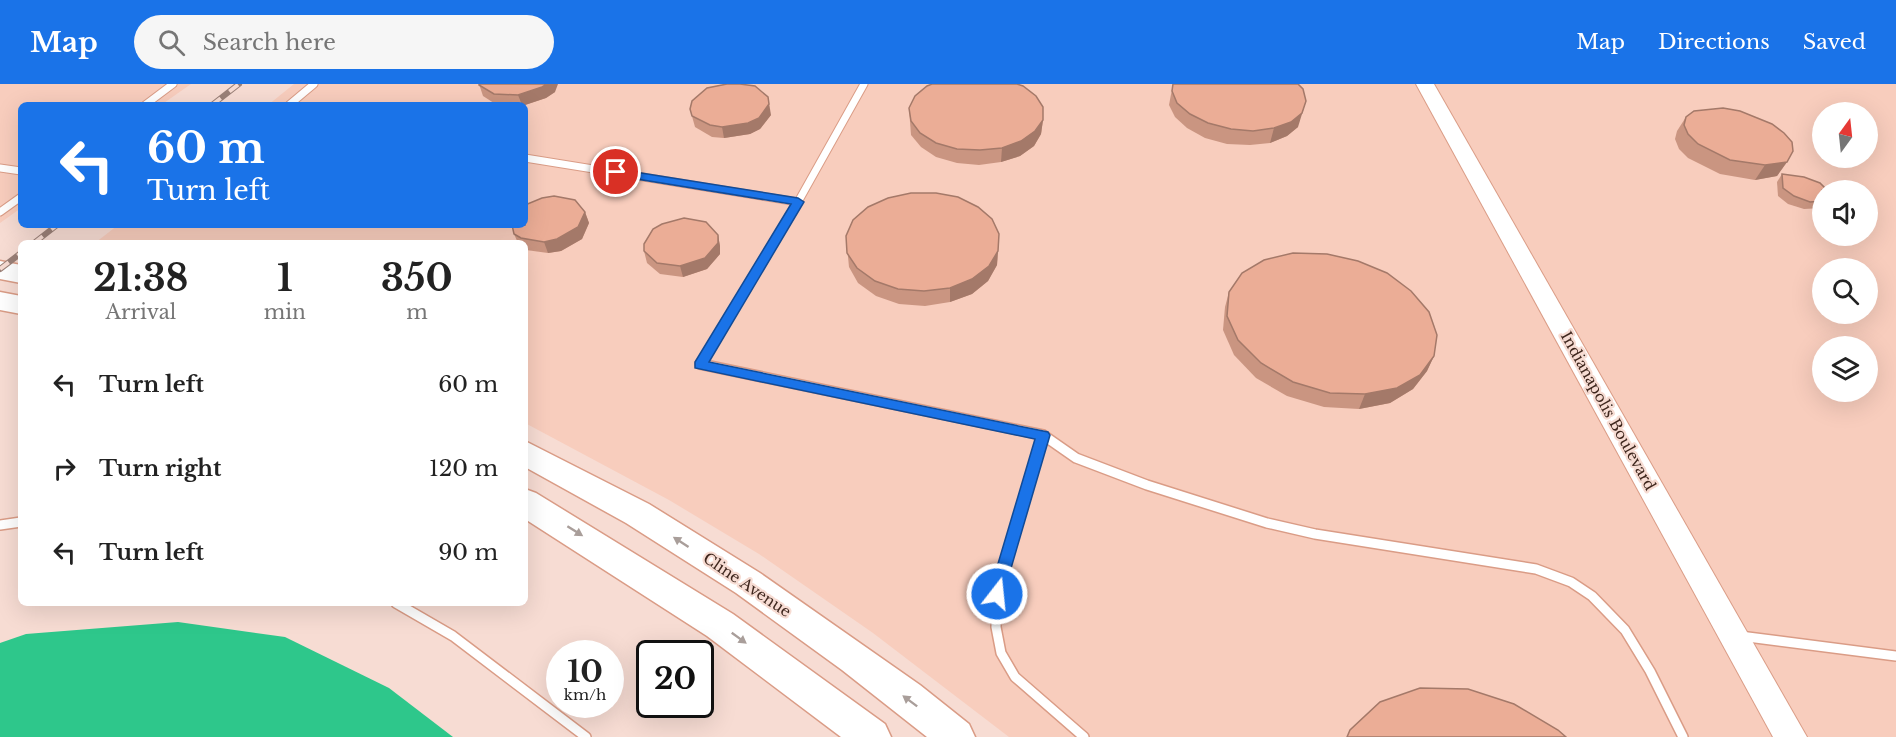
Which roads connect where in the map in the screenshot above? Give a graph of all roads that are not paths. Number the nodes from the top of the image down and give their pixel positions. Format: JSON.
{"nodes":[{"id":1,"x":173,"y":84,"type":"edge"},
{"id":2,"x":314,"y":84,"type":"edge"},
{"id":3,"x":864,"y":84,"type":"edge"},
{"id":4,"x":1425,"y":84,"type":"edge"},
{"id":5,"x":149,"y":102,"type":"edge"},
{"id":6,"x":293,"y":102,"type":"edge"},
{"id":7,"x":528,"y":158,"type":"edge"},
{"id":8,"x":0,"y":168,"type":"edge"},
{"id":9,"x":18,"y":171,"type":"edge"},
{"id":10,"x":18,"y":199,"type":"edge"},
{"id":11,"x":798,"y":202,"type":"junction"},
{"id":12,"x":0,"y":212,"type":"edge"},
{"id":13,"x":0,"y":270,"type":"edge"},
{"id":14,"x":18,"y":273,"type":"edge"},
{"id":15,"x":1043,"y":435,"type":"junction"},
{"id":16,"x":528,"y":455,"type":"edge"},
{"id":17,"x":528,"y":504,"type":"edge"},
{"id":18,"x":18,"y":522,"type":"edge"},
{"id":19,"x":0,"y":525,"type":"edge"},
{"id":20,"x":401,"y":606,"type":"edge"},
{"id":21,"x":1734,"y":636,"type":"junction"},
{"id":22,"x":1896,"y":656,"type":"edge"},
{"id":23,"x":586,"y":737,"type":"edge"},
{"id":24,"x":872,"y":737,"type":"edge"},
{"id":25,"x":956,"y":737,"type":"edge"},
{"id":26,"x":1084,"y":737,"type":"edge"},
{"id":27,"x":1683,"y":737,"type":"edge"},
{"id":28,"x":1791,"y":737,"type":"edge"}],
"edges":[{"from":1,"to":5,"type":"lane"},
{"from":2,"to":6,"type":"lane"},
{"from":3,"to":11,"type":"lane"},
{"from":4,"to":21,"type":"main road","name":"Indianapolis Boulevard"},
{"from":7,"to":11,"type":"lane"},
{"from":8,"to":9,"type":"lane"},
{"from":10,"to":12,"type":"lane"},
{"from":11,"to":15,"type":"lane"},
{"from":13,"to":14,"type":"highway"},
{"from":15,"to":26,"type":"lane"},
{"from":15,"to":27,"type":"lane"},
{"from":25,"to":16,"type":"highway","name":"Cline Avenue","one_way":true},
{"from":17,"to":24,"type":"highway","one_way":true},
{"from":18,"to":19,"type":"lane"},
{"from":20,"to":23,"type":"lane"},
{"from":21,"to":22,"type":"lane"},
{"from":21,"to":28,"type":"main road","name":"Indianapolis Boulevard"}]}
